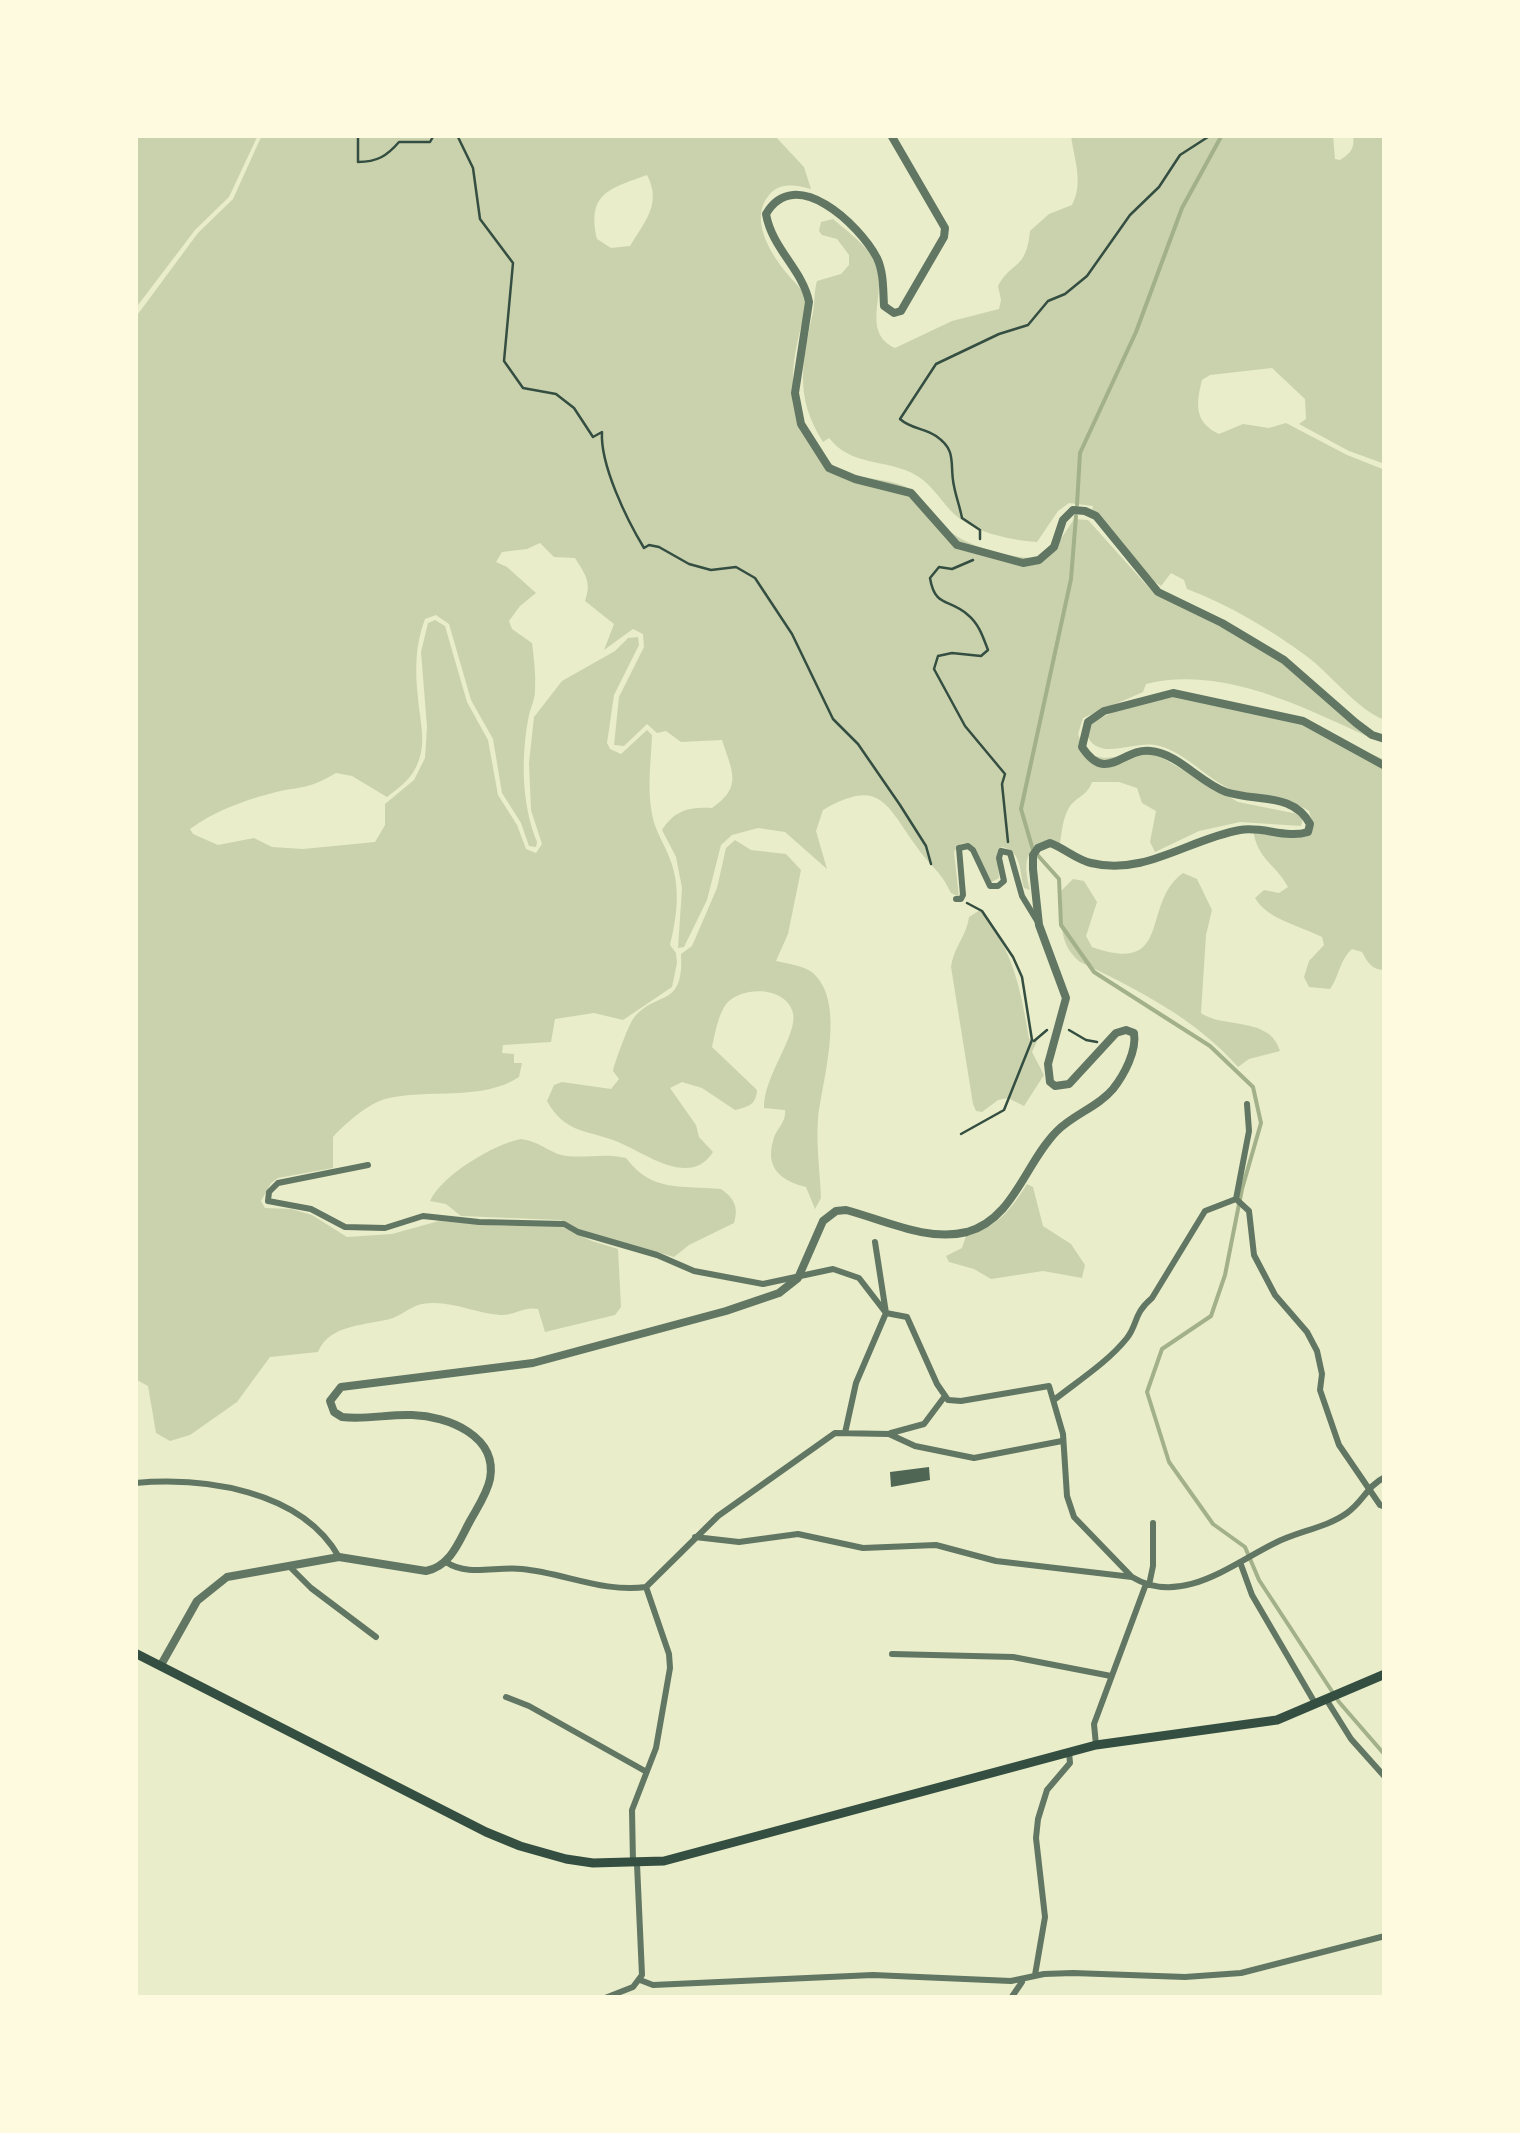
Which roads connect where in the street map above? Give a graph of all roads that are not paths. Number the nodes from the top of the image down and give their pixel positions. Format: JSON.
{"nodes":[{"id":1,"x":890,"y":135,"type":"edge"},
{"id":2,"x":1385,"y":738,"type":"edge"},
{"id":3,"x":1385,"y":766,"type":"edge"},
{"id":4,"x":956,"y":899,"type":"road end"},
{"id":5,"x":1039,"y":925,"type":"junction"},
{"id":6,"x":1247,"y":1104,"type":"dead end"},
{"id":7,"x":368,"y":1165,"type":"dead end"},
{"id":8,"x":1238,"y":1201,"type":"junction"},
{"id":9,"x":875,"y":1242,"type":"dead end"},
{"id":10,"x":798,"y":1278,"type":"junction"},
{"id":11,"x":886,"y":1313,"type":"junction"},
{"id":12,"x":944,"y":1396,"type":"junction"},
{"id":13,"x":1054,"y":1400,"type":"junction"},
{"id":14,"x":845,"y":1433,"type":"junction"},
{"id":15,"x":889,"y":1434,"type":"junction"},
{"id":16,"x":1062,"y":1441,"type":"junction"},
{"id":17,"x":1385,"y":1477,"type":"edge"},
{"id":18,"x":135,"y":1483,"type":"edge"},
{"id":19,"x":1368,"y":1488,"type":"junction"},
{"id":20,"x":1385,"y":1507,"type":"edge"},
{"id":21,"x":1153,"y":1523,"type":"dead end"},
{"id":22,"x":694,"y":1538,"type":"junction"},
{"id":23,"x":339,"y":1556,"type":"junction"},
{"id":24,"x":1243,"y":1561,"type":"junction"},
{"id":25,"x":446,"y":1562,"type":"junction"},
{"id":26,"x":288,"y":1565,"type":"junction"},
{"id":27,"x":1132,"y":1578,"type":"junction"},
{"id":28,"x":1147,"y":1585,"type":"junction"},
{"id":29,"x":646,"y":1587,"type":"junction"},
{"id":30,"x":376,"y":1638,"type":"dead end"},
{"id":31,"x":135,"y":1653,"type":"edge"},
{"id":32,"x":892,"y":1654,"type":"dead end"},
{"id":33,"x":161,"y":1665,"type":"junction"},
{"id":34,"x":1385,"y":1674,"type":"edge"},
{"id":35,"x":1110,"y":1676,"type":"junction"},
{"id":36,"x":506,"y":1697,"type":"dead end"},
{"id":37,"x":1323,"y":1700,"type":"junction"},
{"id":38,"x":1096,"y":1745,"type":"junction"},
{"id":39,"x":1069,"y":1752,"type":"junction"},
{"id":40,"x":645,"y":1771,"type":"junction"},
{"id":41,"x":1385,"y":1777,"type":"edge"},
{"id":42,"x":635,"y":1864,"type":"junction"},
{"id":43,"x":1385,"y":1936,"type":"edge"},
{"id":44,"x":1034,"y":1975,"type":"junction"},
{"id":45,"x":640,"y":1980,"type":"junction"},
{"id":46,"x":1022,"y":1980,"type":"junction"},
{"id":47,"x":605,"y":1998,"type":"edge"},
{"id":48,"x":1011,"y":1998,"type":"edge"}],
"edges":[{"from":1,"to":2,"type":"street"},
{"from":3,"to":5,"type":"street"},
{"from":4,"to":5,"type":"street"},
{"from":5,"to":10,"type":"street"},
{"from":6,"to":8,"type":"street"},
{"from":7,"to":10,"type":"street"},
{"from":8,"to":13,"type":"street"},
{"from":8,"to":19,"type":"street"},
{"from":9,"to":11,"type":"street"},
{"from":10,"to":11,"type":"street"},
{"from":10,"to":25,"type":"street"},
{"from":11,"to":12,"type":"street"},
{"from":11,"to":14,"type":"street"},
{"from":12,"to":13,"type":"street"},
{"from":12,"to":15,"type":"street"},
{"from":13,"to":16,"type":"street"},
{"from":14,"to":15,"type":"street"},
{"from":14,"to":22,"type":"street"},
{"from":15,"to":16,"type":"street"},
{"from":16,"to":27,"type":"street"},
{"from":17,"to":19,"type":"street"},
{"from":18,"to":23,"type":"street"},
{"from":19,"to":20,"type":"street"},
{"from":19,"to":24,"type":"street"},
{"from":21,"to":28,"type":"street"},
{"from":22,"to":27,"type":"street"},
{"from":22,"to":29,"type":"street"},
{"from":23,"to":25,"type":"street"},
{"from":23,"to":26,"type":"street"},
{"from":24,"to":28,"type":"street"},
{"from":24,"to":37,"type":"street"},
{"from":25,"to":29,"type":"street"},
{"from":26,"to":30,"type":"street"},
{"from":26,"to":33,"type":"street"},
{"from":27,"to":28,"type":"street"},
{"from":28,"to":35,"type":"street"},
{"from":29,"to":40,"type":"street"},
{"from":31,"to":33,"type":"main road"},
{"from":32,"to":35,"type":"street"},
{"from":33,"to":42,"type":"main road"},
{"from":34,"to":37,"type":"main road"},
{"from":35,"to":38,"type":"street"},
{"from":36,"to":40,"type":"street"},
{"from":37,"to":38,"type":"main road"},
{"from":37,"to":41,"type":"street"},
{"from":38,"to":39,"type":"main road"},
{"from":39,"to":42,"type":"main road"},
{"from":39,"to":44,"type":"street"},
{"from":40,"to":42,"type":"street"},
{"from":42,"to":45,"type":"street"},
{"from":43,"to":44,"type":"street"},
{"from":44,"to":46,"type":"street"},
{"from":45,"to":46,"type":"street"},
{"from":45,"to":47,"type":"street"},
{"from":46,"to":48,"type":"street"}]}
